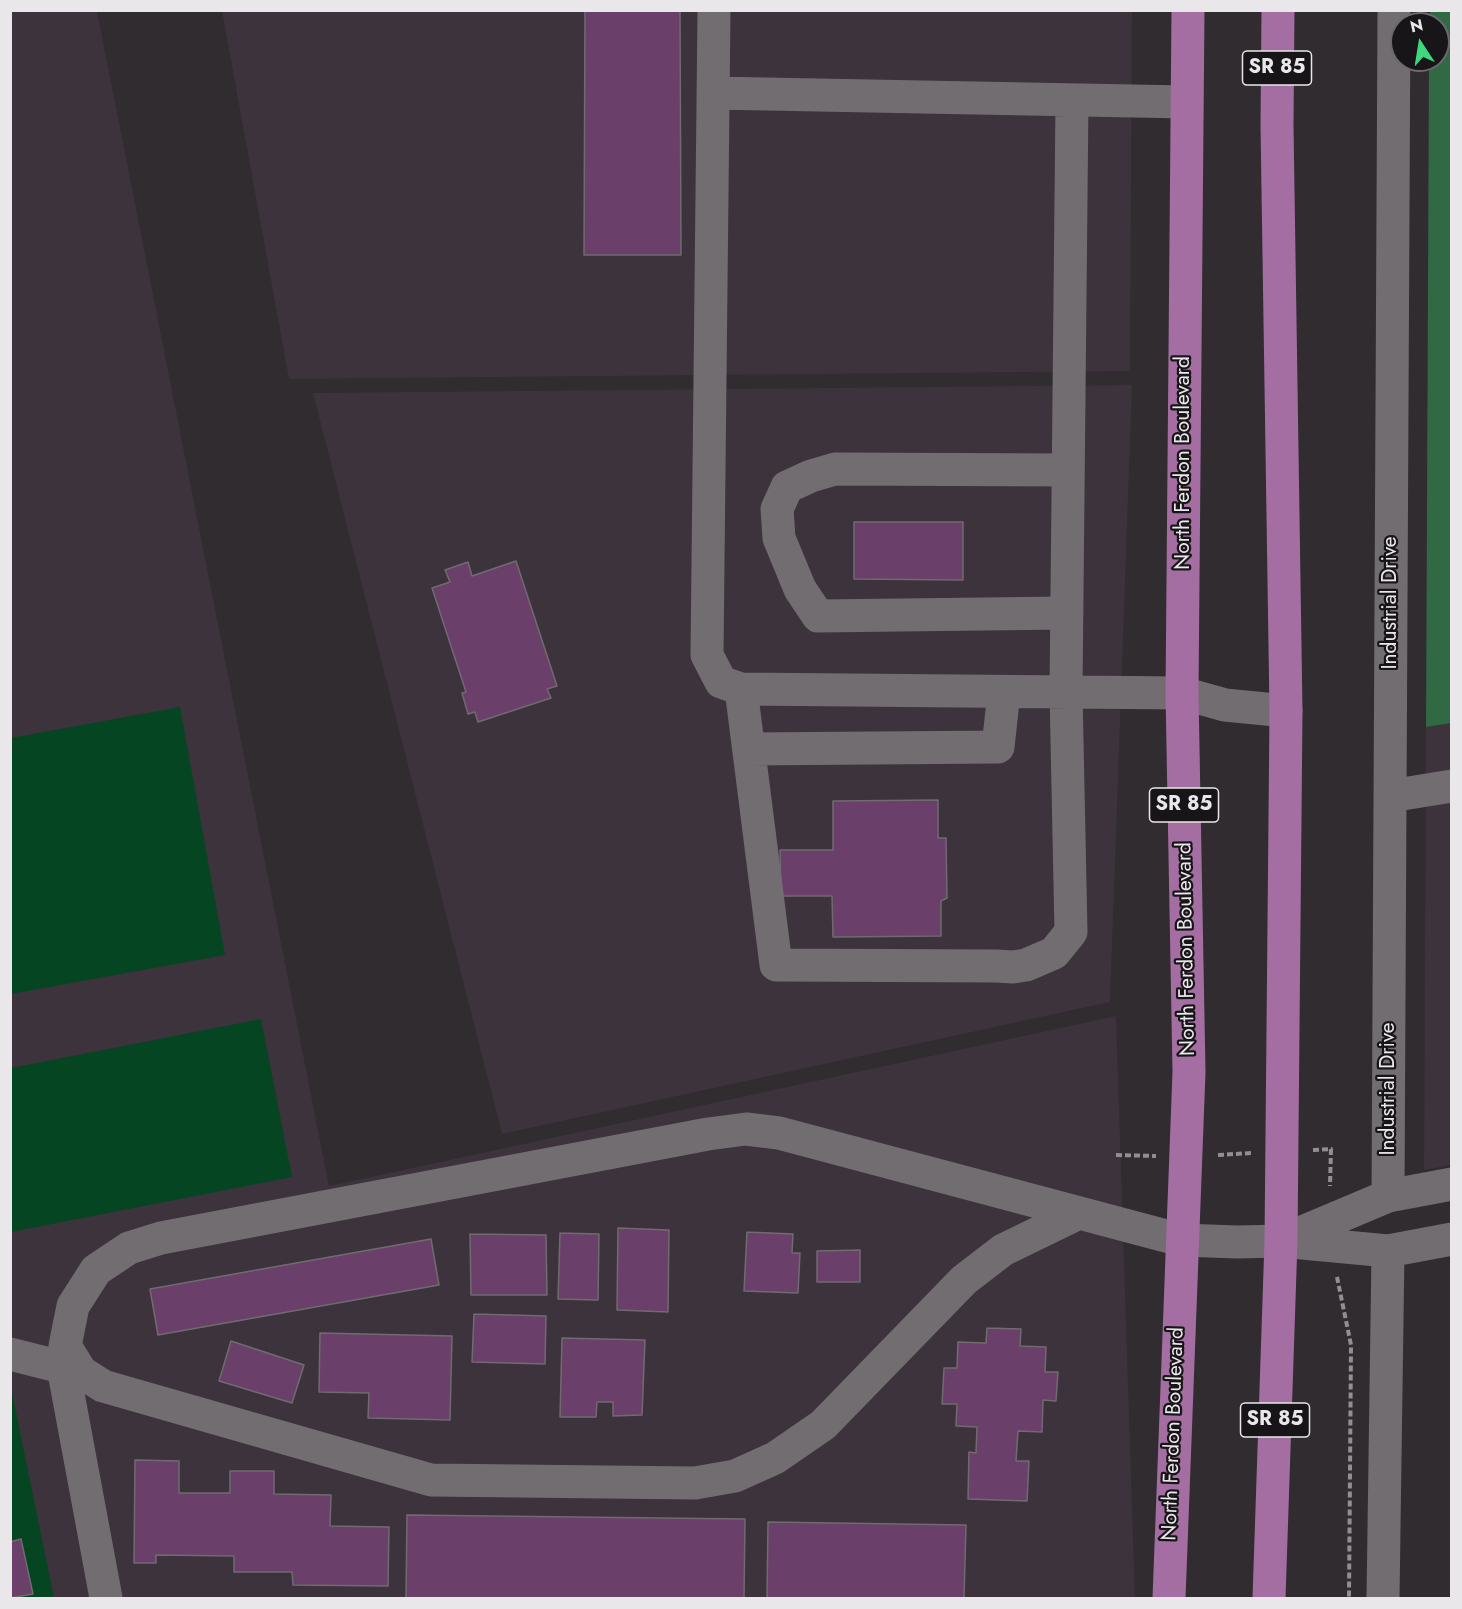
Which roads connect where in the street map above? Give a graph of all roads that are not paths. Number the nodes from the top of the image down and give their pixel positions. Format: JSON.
{"nodes":[{"id":1,"x":714,"y":10,"type":"edge"},
{"id":2,"x":1188,"y":10,"type":"edge"},
{"id":3,"x":1278,"y":10,"type":"edge"},
{"id":4,"x":1394,"y":10,"type":"edge"},
{"id":5,"x":713,"y":93,"type":"junction"},
{"id":6,"x":1072,"y":100,"type":"junction"},
{"id":7,"x":1186,"y":102,"type":"junction"},
{"id":8,"x":1068,"y":470,"type":"junction"},
{"id":9,"x":1067,"y":613,"type":"junction"},
{"id":10,"x":741,"y":689,"type":"junction"},
{"id":11,"x":1004,"y":692,"type":"junction"},
{"id":12,"x":1066,"y":692,"type":"junction"},
{"id":13,"x":1182,"y":693,"type":"junction"},
{"id":14,"x":1286,"y":711,"type":"junction"},
{"id":15,"x":749,"y":749,"type":"junction"},
{"id":16,"x":1452,"y":786,"type":"edge"},
{"id":17,"x":1390,"y":796,"type":"junction"},
{"id":18,"x":1452,"y":1184,"type":"edge"},
{"id":19,"x":1388,"y":1196,"type":"junction"},
{"id":20,"x":1077,"y":1214,"type":"junction"},
{"id":21,"x":1330,"y":1233,"type":"junction"},
{"id":22,"x":1452,"y":1239,"type":"edge"},
{"id":23,"x":1181,"y":1240,"type":"junction"},
{"id":24,"x":1281,"y":1241,"type":"junction"},
{"id":25,"x":1388,"y":1251,"type":"junction"},
{"id":26,"x":10,"y":1354,"type":"edge"},
{"id":27,"x":72,"y":1369,"type":"junction"},
{"id":28,"x":106,"y":1599,"type":"edge"},
{"id":29,"x":1169,"y":1599,"type":"edge"},
{"id":30,"x":1269,"y":1599,"type":"edge"},
{"id":31,"x":1383,"y":1599,"type":"edge"}],
"edges":[{"from":1,"to":5,"type":"street"},
{"from":2,"to":7,"type":"main road","name":"North Ferdon Boulevard","number":"SR 85"},
{"from":3,"to":14,"type":"main road","number":"SR 85"},
{"from":4,"to":17,"type":"street","name":"Industrial Drive"},
{"from":5,"to":6,"type":"street"},
{"from":5,"to":10,"type":"street"},
{"from":6,"to":7,"type":"street"},
{"from":6,"to":8,"type":"street"},
{"from":7,"to":13,"type":"main road","name":"North Ferdon Boulevard","number":"SR 85"},
{"from":8,"to":9,"type":"street"},
{"from":8,"to":9,"type":"street"},
{"from":9,"to":12,"type":"street"},
{"from":10,"to":11,"type":"street"},
{"from":10,"to":15,"type":"street"},
{"from":11,"to":12,"type":"street"},
{"from":11,"to":15,"type":"street"},
{"from":12,"to":13,"type":"street"},
{"from":12,"to":15,"type":"street"},
{"from":13,"to":14,"type":"street"},
{"from":13,"to":23,"type":"main road","name":"North Ferdon Boulevard","number":"SR 85"},
{"from":14,"to":24,"type":"main road","number":"SR 85"},
{"from":16,"to":17,"type":"street"},
{"from":17,"to":19,"type":"street","name":"Industrial Drive"},
{"from":18,"to":19,"type":"street"},
{"from":19,"to":21,"type":"street"},
{"from":20,"to":23,"type":"street"},
{"from":20,"to":27,"type":"street"},
{"from":20,"to":27,"type":"street"},
{"from":21,"to":24,"type":"street"},
{"from":21,"to":25,"type":"street"},
{"from":22,"to":25,"type":"street"},
{"from":23,"to":24,"type":"street"},
{"from":23,"to":29,"type":"main road","name":"North Ferdon Boulevard","number":"SR 85"},
{"from":24,"to":30,"type":"main road","number":"SR 85"},
{"from":25,"to":31,"type":"street"},
{"from":26,"to":27,"type":"street"},
{"from":27,"to":28,"type":"street"}]}
